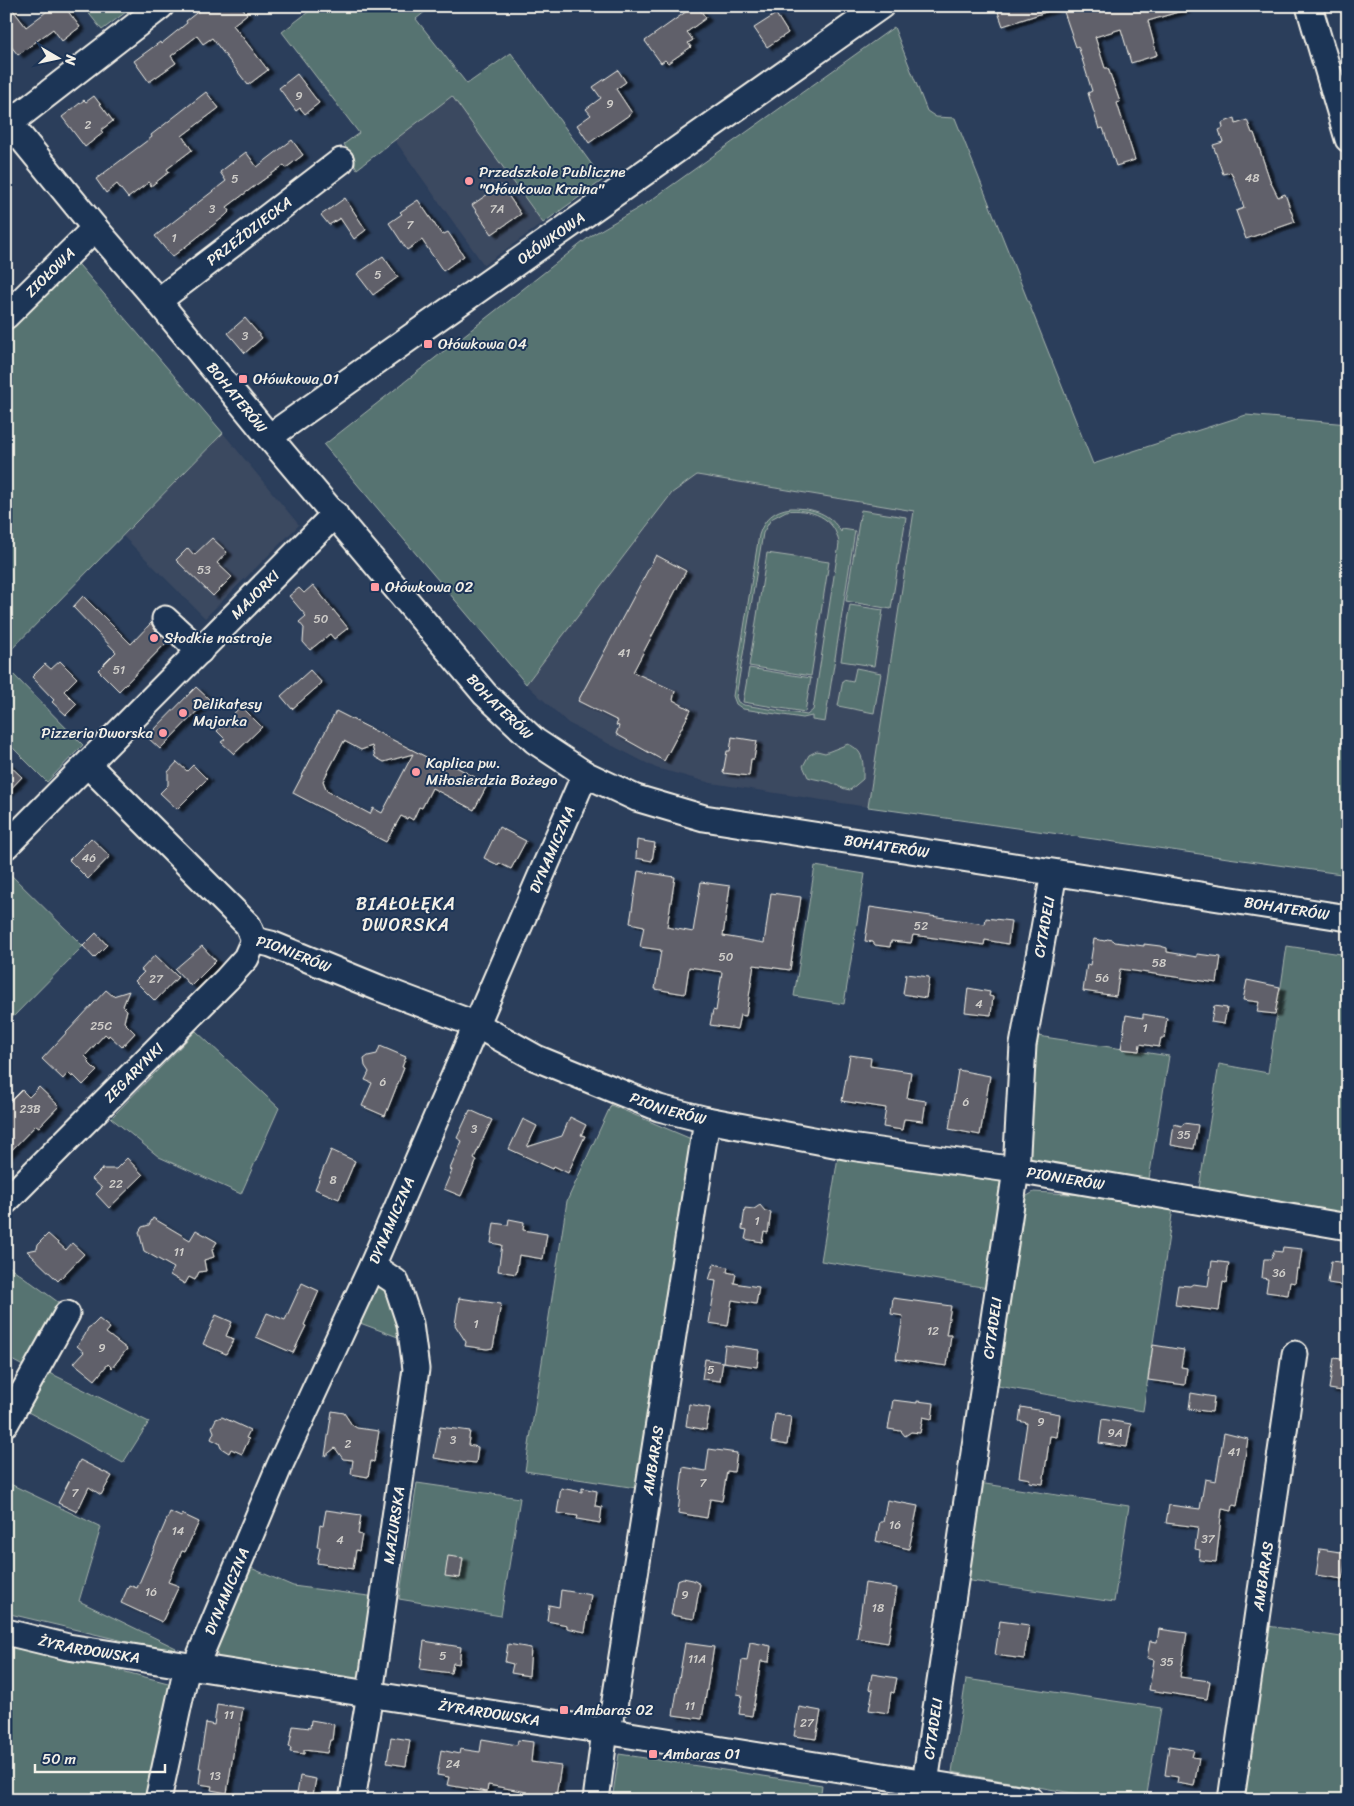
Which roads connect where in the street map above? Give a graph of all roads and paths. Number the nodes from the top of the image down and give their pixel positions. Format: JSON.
{"nodes":[{"id":1,"x":162,"y":6,"type":"edge"},
{"id":2,"x":882,"y":6,"type":"edge"},
{"id":3,"x":1308,"y":6,"type":"edge"},
{"id":4,"x":8,"y":121,"type":"edge"},
{"id":5,"x":1348,"y":139,"type":"edge"},
{"id":6,"x":341,"y":161,"type":"dead end"},
{"id":7,"x":95,"y":228,"type":"junction"},
{"id":8,"x":158,"y":301,"type":"junction"},
{"id":9,"x":6,"y":316,"type":"edge"},
{"id":10,"x":269,"y":437,"type":"junction"},
{"id":11,"x":336,"y":514,"type":"junction"},
{"id":12,"x":165,"y":619,"type":"dead end"},
{"id":13,"x":200,"y":651,"type":"junction"},
{"id":14,"x":88,"y":764,"type":"junction"},
{"id":15,"x":585,"y":774,"type":"junction"},
{"id":16,"x":6,"y":846,"type":"edge"},
{"id":17,"x":1054,"y":873,"type":"junction"},
{"id":18,"x":1348,"y":918,"type":"edge"},
{"id":19,"x":254,"y":940,"type":"junction"},
{"id":20,"x":477,"y":1025,"type":"junction"},
{"id":21,"x":707,"y":1120,"type":"junction"},
{"id":22,"x":1016,"y":1170,"type":"junction"},
{"id":23,"x":6,"y":1201,"type":"edge"},
{"id":24,"x":1348,"y":1227,"type":"edge"},
{"id":25,"x":372,"y":1266,"type":"junction"},
{"id":26,"x":67,"y":1314,"type":"dead end"},
{"id":27,"x":1295,"y":1354,"type":"dead end"},
{"id":28,"x":6,"y":1423,"type":"edge"},
{"id":29,"x":6,"y":1632,"type":"edge"},
{"id":30,"x":191,"y":1666,"type":"junction"},
{"id":31,"x":370,"y":1694,"type":"junction"},
{"id":32,"x":605,"y":1731,"type":"junction"},
{"id":33,"x":925,"y":1783,"type":"junction"},
{"id":34,"x":158,"y":1800,"type":"edge"},
{"id":35,"x":352,"y":1800,"type":"edge"},
{"id":36,"x":596,"y":1800,"type":"edge"},
{"id":37,"x":1032,"y":1800,"type":"edge"},
{"id":38,"x":1232,"y":1800,"type":"edge"}],
"edges":[{"from":1,"to":4,"type":"street"},
{"from":2,"to":10,"type":"street","name":"OŁÓWKOWA"},
{"from":3,"to":5,"type":"street"},
{"from":4,"to":7,"type":"street","name":"BOHATERÓW"},
{"from":6,"to":8,"type":"street","name":"PRZEŹDZIECKA"},
{"from":7,"to":8,"type":"street","name":"BOHATERÓW"},
{"from":7,"to":9,"type":"street","name":"ZIOŁOWA"},
{"from":8,"to":10,"type":"street","name":"BOHATERÓW"},
{"from":10,"to":11,"type":"street","name":"BOHATERÓW"},
{"from":11,"to":13,"type":"street","name":"MAJORKI"},
{"from":11,"to":15,"type":"street","name":"BOHATERÓW"},
{"from":12,"to":13,"type":"street"},
{"from":13,"to":14,"type":"street","name":"MAJORKI"},
{"from":14,"to":16,"type":"street","name":"MAJORKI"},
{"from":14,"to":19,"type":"street","name":"PIONIERÓW"},
{"from":15,"to":17,"type":"street","name":"BOHATERÓW"},
{"from":15,"to":20,"type":"street","name":"DYNAMICZNA"},
{"from":17,"to":18,"type":"street","name":"BOHATERÓW"},
{"from":17,"to":22,"type":"street","name":"CYTADELI"},
{"from":19,"to":20,"type":"street","name":"PIONIERÓW"},
{"from":19,"to":23,"type":"street","name":"ZEGARYNKI"},
{"from":20,"to":21,"type":"street","name":"PIONIERÓW"},
{"from":20,"to":25,"type":"street","name":"DYNAMICZNA"},
{"from":21,"to":22,"type":"street","name":"PIONIERÓW"},
{"from":21,"to":32,"type":"street","name":"AMBARAS"},
{"from":22,"to":24,"type":"street","name":"PIONIERÓW"},
{"from":22,"to":33,"type":"street","name":"CYTADELI"},
{"from":25,"to":30,"type":"street","name":"DYNAMICZNA"},
{"from":25,"to":31,"type":"street","name":"MAZURSKA"},
{"from":26,"to":28,"type":"street"},
{"from":27,"to":38,"type":"street","name":"AMBARAS"},
{"from":29,"to":30,"type":"street","name":"ŻYRARDOWSKA"},
{"from":30,"to":31,"type":"street","name":"ŻYRARDOWSKA"},
{"from":30,"to":34,"type":"street","name":"DYNAMICZNA"},
{"from":31,"to":32,"type":"street","name":"ŻYRARDOWSKA"},
{"from":31,"to":35,"type":"street","name":"MAZURSKA"},
{"from":32,"to":33,"type":"street","name":"ŻYRARDOWSKA"},
{"from":32,"to":36,"type":"street","name":"AMBARAS"},
{"from":33,"to":37,"type":"street","name":"ŻYRARDOWSKA"}]}
